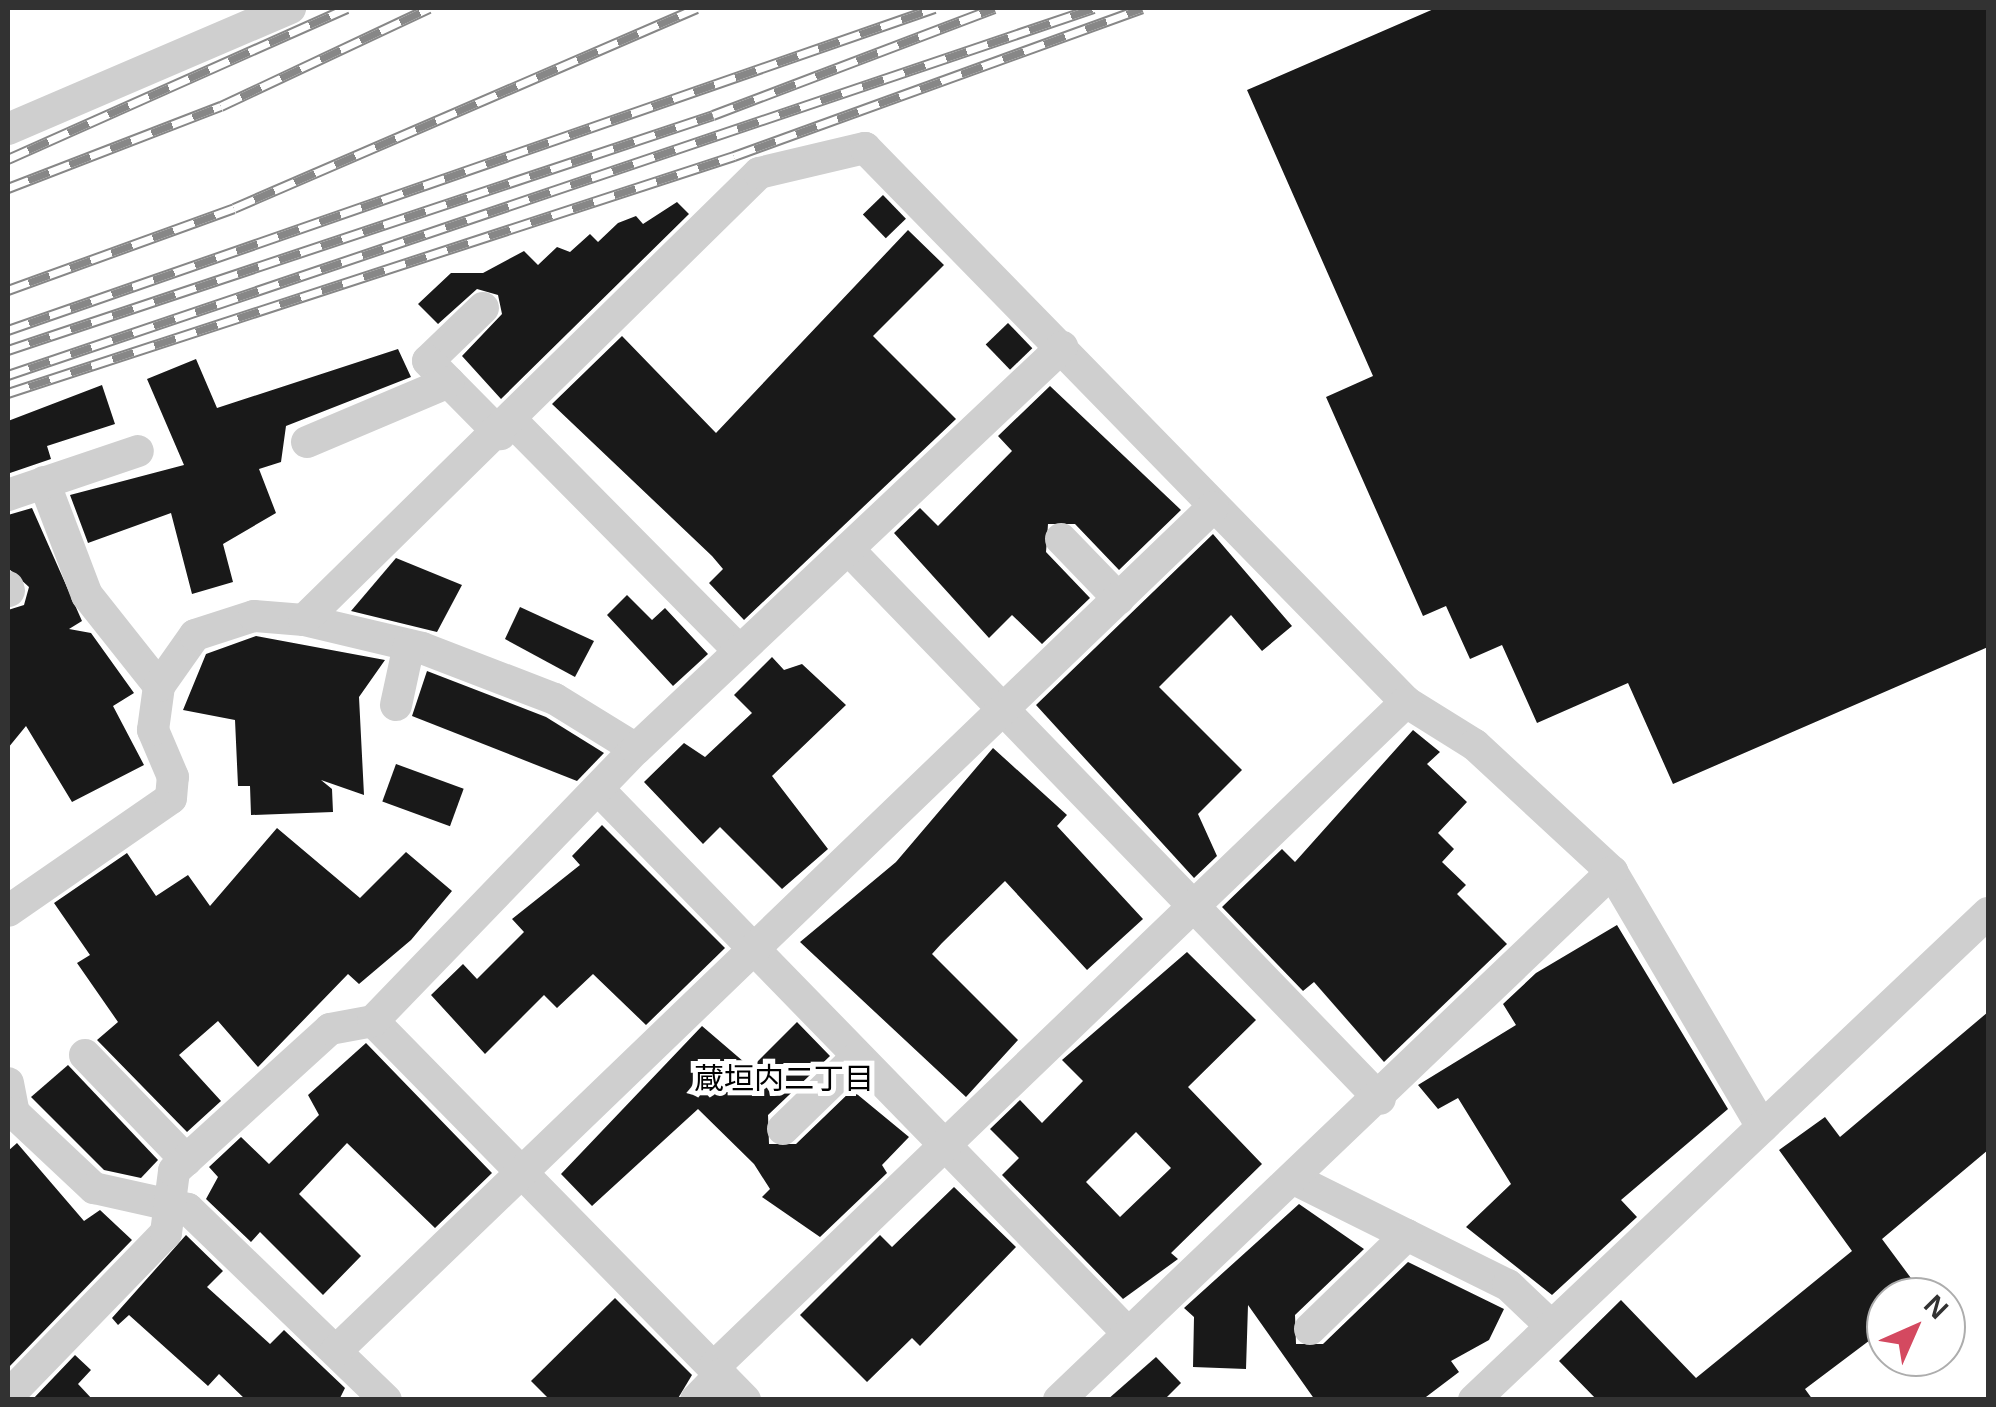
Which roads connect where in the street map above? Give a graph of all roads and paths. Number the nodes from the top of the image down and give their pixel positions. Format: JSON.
{"nodes":[{"id":1,"x":290,"y":8,"type":"edge"},
{"id":2,"x":8,"y":129,"type":"edge"},
{"id":3,"x":483,"y":308,"type":"dead end"},
{"id":4,"x":1062,"y":346,"type":"junction"},
{"id":5,"x":449,"y":382,"type":"junction"},
{"id":6,"x":506,"y":428,"type":"junction"},
{"id":7,"x":307,"y":442,"type":"dead end"},
{"id":8,"x":138,"y":451,"type":"dead end"},
{"id":9,"x":44,"y":482,"type":"junction"},
{"id":10,"x":8,"y":495,"type":"edge"},
{"id":11,"x":1213,"y":507,"type":"junction"},
{"id":12,"x":1061,"y":539,"type":"dead end"},
{"id":13,"x":848,"y":549,"type":"junction"},
{"id":14,"x":1119,"y":599,"type":"junction"},
{"id":15,"x":304,"y":620,"type":"junction"},
{"id":16,"x":409,"y":645,"type":"junction"},
{"id":17,"x":740,"y":650,"type":"junction"},
{"id":18,"x":159,"y":686,"type":"junction"},
{"id":19,"x":1406,"y":702,"type":"junction"},
{"id":20,"x":396,"y":705,"type":"dead end"},
{"id":21,"x":1005,"y":712,"type":"junction"},
{"id":22,"x":636,"y":749,"type":"junction"},
{"id":23,"x":598,"y":789,"type":"junction"},
{"id":24,"x":1612,"y":872,"type":"junction"},
{"id":25,"x":1192,"y":906,"type":"junction"},
{"id":26,"x":8,"y":911,"type":"edge"},
{"id":27,"x":1988,"y":914,"type":"edge"},
{"id":28,"x":756,"y":953,"type":"junction"},
{"id":29,"x":374,"y":1021,"type":"junction"},
{"id":30,"x":85,"y":1055,"type":"dead end"},
{"id":31,"x":858,"y":1057,"type":"junction"},
{"id":32,"x":1380,"y":1100,"type":"junction"},
{"id":33,"x":10,"y":1106,"type":"edge"},
{"id":34,"x":1762,"y":1127,"type":"junction"},
{"id":35,"x":784,"y":1130,"type":"dead end"},
{"id":36,"x":944,"y":1145,"type":"junction"},
{"id":37,"x":186,"y":1160,"type":"junction"},
{"id":38,"x":524,"y":1173,"type":"junction"},
{"id":39,"x":1294,"y":1179,"type":"junction"},
{"id":40,"x":172,"y":1204,"type":"junction"},
{"id":41,"x":1407,"y":1235,"type":"junction"},
{"id":42,"x":1551,"y":1326,"type":"junction"},
{"id":43,"x":1310,"y":1329,"type":"dead end"},
{"id":44,"x":1128,"y":1333,"type":"junction"},
{"id":45,"x":336,"y":1352,"type":"junction"},
{"id":46,"x":718,"y":1370,"type":"junction"},
{"id":47,"x":1493,"y":1393,"type":"edge"},
{"id":48,"x":8,"y":1396,"type":"edge"},
{"id":49,"x":386,"y":1400,"type":"edge"},
{"id":50,"x":696,"y":1400,"type":"edge"},
{"id":51,"x":745,"y":1400,"type":"edge"},
{"id":52,"x":1059,"y":1400,"type":"edge"}],
"edges":[{"from":1,"to":2,"type":"street"},
{"from":3,"to":5,"type":"street"},
{"from":4,"to":6,"type":"street"},
{"from":4,"to":11,"type":"street"},
{"from":4,"to":13,"type":"street"},
{"from":5,"to":6,"type":"street"},
{"from":5,"to":7,"type":"street"},
{"from":6,"to":15,"type":"street"},
{"from":6,"to":17,"type":"street"},
{"from":8,"to":9,"type":"street"},
{"from":9,"to":10,"type":"street"},
{"from":9,"to":18,"type":"street"},
{"from":11,"to":14,"type":"street"},
{"from":11,"to":19,"type":"street"},
{"from":12,"to":14,"type":"street"},
{"from":13,"to":17,"type":"street"},
{"from":13,"to":21,"type":"street"},
{"from":14,"to":21,"type":"street"},
{"from":15,"to":16,"type":"street"},
{"from":15,"to":18,"type":"street"},
{"from":16,"to":20,"type":"street"},
{"from":16,"to":22,"type":"street"},
{"from":17,"to":22,"type":"street"},
{"from":18,"to":26,"type":"street"},
{"from":19,"to":24,"type":"street"},
{"from":19,"to":25,"type":"street"},
{"from":21,"to":25,"type":"street"},
{"from":21,"to":28,"type":"street"},
{"from":22,"to":23,"type":"street"},
{"from":23,"to":28,"type":"street"},
{"from":23,"to":29,"type":"street"},
{"from":24,"to":32,"type":"street"},
{"from":24,"to":34,"type":"street"},
{"from":25,"to":32,"type":"street"},
{"from":25,"to":36,"type":"street"},
{"from":27,"to":34,"type":"street"},
{"from":28,"to":31,"type":"street"},
{"from":28,"to":38,"type":"street"},
{"from":29,"to":37,"type":"street"},
{"from":29,"to":38,"type":"street"},
{"from":30,"to":37,"type":"street"},
{"from":31,"to":35,"type":"street"},
{"from":31,"to":36,"type":"street"},
{"from":32,"to":39,"type":"street"},
{"from":33,"to":40,"type":"street"},
{"from":34,"to":42,"type":"street"},
{"from":36,"to":44,"type":"street"},
{"from":36,"to":46,"type":"street"},
{"from":37,"to":40,"type":"street"},
{"from":38,"to":45,"type":"street"},
{"from":38,"to":46,"type":"street"},
{"from":39,"to":41,"type":"street"},
{"from":39,"to":44,"type":"street"},
{"from":40,"to":45,"type":"street"},
{"from":40,"to":48,"type":"street"},
{"from":41,"to":42,"type":"street"},
{"from":41,"to":43,"type":"street"},
{"from":42,"to":47,"type":"street"},
{"from":44,"to":52,"type":"street"},
{"from":45,"to":49,"type":"street"},
{"from":46,"to":50,"type":"street"},
{"from":46,"to":51,"type":"street"}]}
